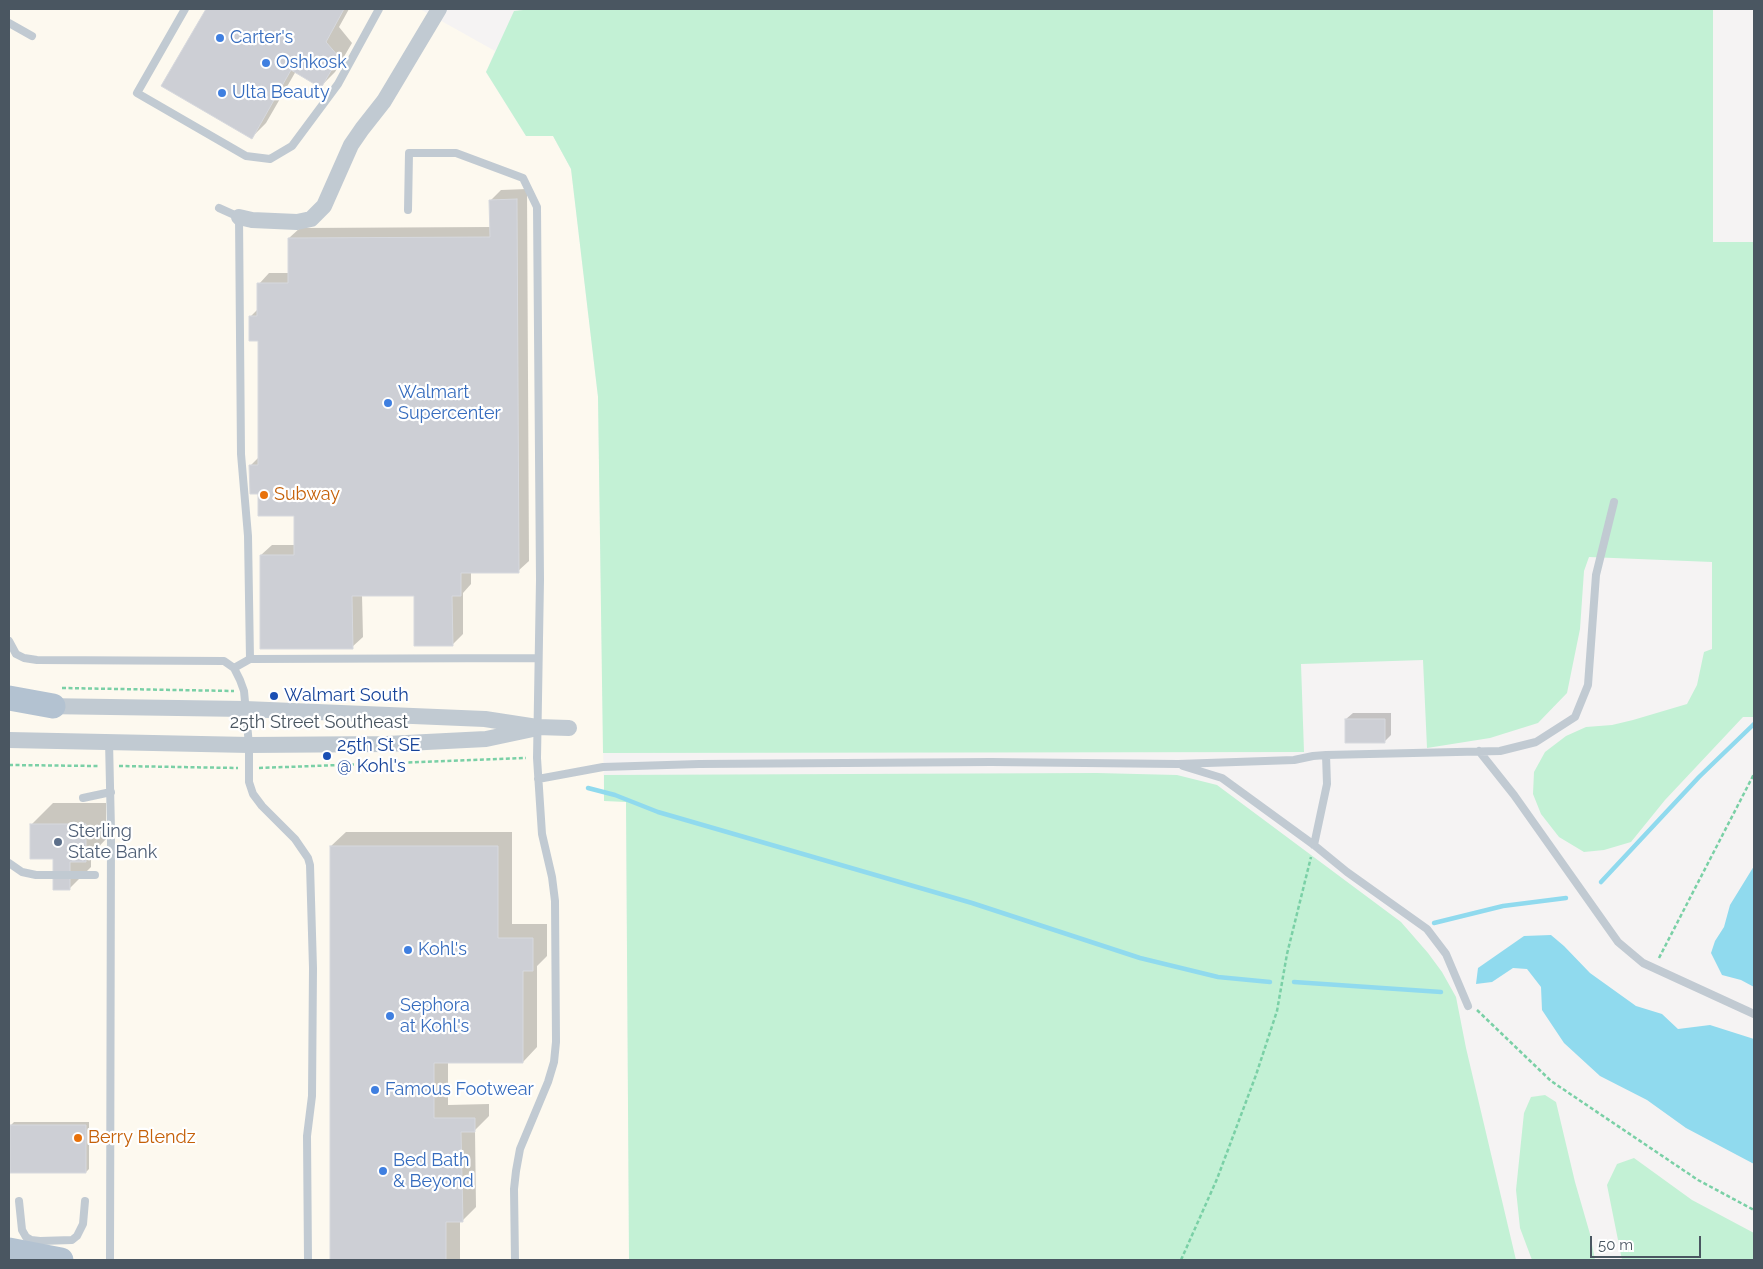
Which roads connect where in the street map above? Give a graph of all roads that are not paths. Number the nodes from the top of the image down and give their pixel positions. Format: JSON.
{"nodes":[{"id":1,"x":185,"y":9,"type":"edge"},
{"id":2,"x":379,"y":9,"type":"edge"},
{"id":3,"x":439,"y":9,"type":"edge"},
{"id":4,"x":9,"y":23,"type":"edge"},
{"id":5,"x":32,"y":36,"type":"dead end"},
{"id":6,"x":219,"y":208,"type":"dead end"},
{"id":7,"x":408,"y":210,"type":"dead end"},
{"id":8,"x":238,"y":217,"type":"junction"},
{"id":9,"x":1614,"y":502,"type":"dead end"},
{"id":10,"x":9,"y":641,"type":"edge"},
{"id":11,"x":538,"y":658,"type":"junction"},
{"id":12,"x":250,"y":659,"type":"junction"},
{"id":13,"x":234,"y":668,"type":"junction"},
{"id":14,"x":57,"y":697,"type":"junction"},
{"id":15,"x":9,"y":698,"type":"edge"},
{"id":16,"x":9,"y":706,"type":"edge"},
{"id":17,"x":245,"y":709,"type":"junction"},
{"id":18,"x":537,"y":727,"type":"junction"},
{"id":19,"x":569,"y":728,"type":"dead end"},
{"id":20,"x":9,"y":740,"type":"edge"},
{"id":21,"x":109,"y":741,"type":"junction"},
{"id":22,"x":249,"y":744,"type":"junction"},
{"id":23,"x":1479,"y":751,"type":"junction"},
{"id":24,"x":1326,"y":755,"type":"junction"},
{"id":25,"x":1178,"y":764,"type":"junction"},
{"id":26,"x":538,"y":780,"type":"junction"},
{"id":27,"x":111,"y":792,"type":"junction"},
{"id":28,"x":84,"y":798,"type":"dead end"},
{"id":29,"x":1314,"y":846,"type":"junction"},
{"id":30,"x":9,"y":863,"type":"edge"},
{"id":31,"x":94,"y":874,"type":"dead end"},
{"id":32,"x":1468,"y":1006,"type":"road end"},
{"id":33,"x":1754,"y":1014,"type":"edge"},
{"id":34,"x":19,"y":1201,"type":"dead end"},
{"id":35,"x":86,"y":1201,"type":"dead end"},
{"id":36,"x":9,"y":1250,"type":"edge"},
{"id":37,"x":50,"y":1260,"type":"edge"},
{"id":38,"x":61,"y":1260,"type":"edge"},
{"id":39,"x":66,"y":1260,"type":"edge"},
{"id":40,"x":110,"y":1260,"type":"edge"},
{"id":41,"x":308,"y":1260,"type":"edge"},
{"id":42,"x":515,"y":1260,"type":"edge"}],
"edges":[{"from":1,"to":2,"type":"lane"},
{"from":3,"to":8,"type":"street"},
{"from":4,"to":5,"type":"lane"},
{"from":6,"to":8,"type":"lane"},
{"from":7,"to":11,"type":"lane"},
{"from":8,"to":12,"type":"lane"},
{"from":9,"to":23,"type":"lane"},
{"from":10,"to":13,"type":"lane"},
{"from":11,"to":12,"type":"lane"},
{"from":11,"to":18,"type":"lane"},
{"from":12,"to":13,"type":"lane"},
{"from":13,"to":17,"type":"lane"},
{"from":14,"to":15,"type":"main road"},
{"from":14,"to":16,"type":"street","name":"25th Street Southeast"},
{"from":14,"to":17,"type":"street","name":"25th Street Southeast"},
{"from":17,"to":18,"type":"street","name":"25th Street Southeast"},
{"from":17,"to":22,"type":"lane"},
{"from":18,"to":19,"type":"street","name":"25th Street Southeast"},
{"from":18,"to":22,"type":"street","name":"25th Street Southeast"},
{"from":18,"to":26,"type":"lane"},
{"from":20,"to":21,"type":"street","name":"25th Street Southeast"},
{"from":21,"to":22,"type":"street","name":"25th Street Southeast"},
{"from":21,"to":27,"type":"lane"},
{"from":22,"to":41,"type":"lane"},
{"from":23,"to":24,"type":"lane"},
{"from":23,"to":33,"type":"lane"},
{"from":24,"to":25,"type":"lane"},
{"from":24,"to":29,"type":"lane"},
{"from":25,"to":26,"type":"lane"},
{"from":25,"to":29,"type":"lane"},
{"from":26,"to":42,"type":"lane"},
{"from":27,"to":28,"type":"lane"},
{"from":27,"to":40,"type":"lane"},
{"from":29,"to":32,"type":"lane"},
{"from":30,"to":31,"type":"lane"},
{"from":34,"to":35,"type":"lane"},
{"from":36,"to":38,"type":"main road"},
{"from":37,"to":38,"type":"lane"},
{"from":38,"to":39,"type":"lane"}]}
